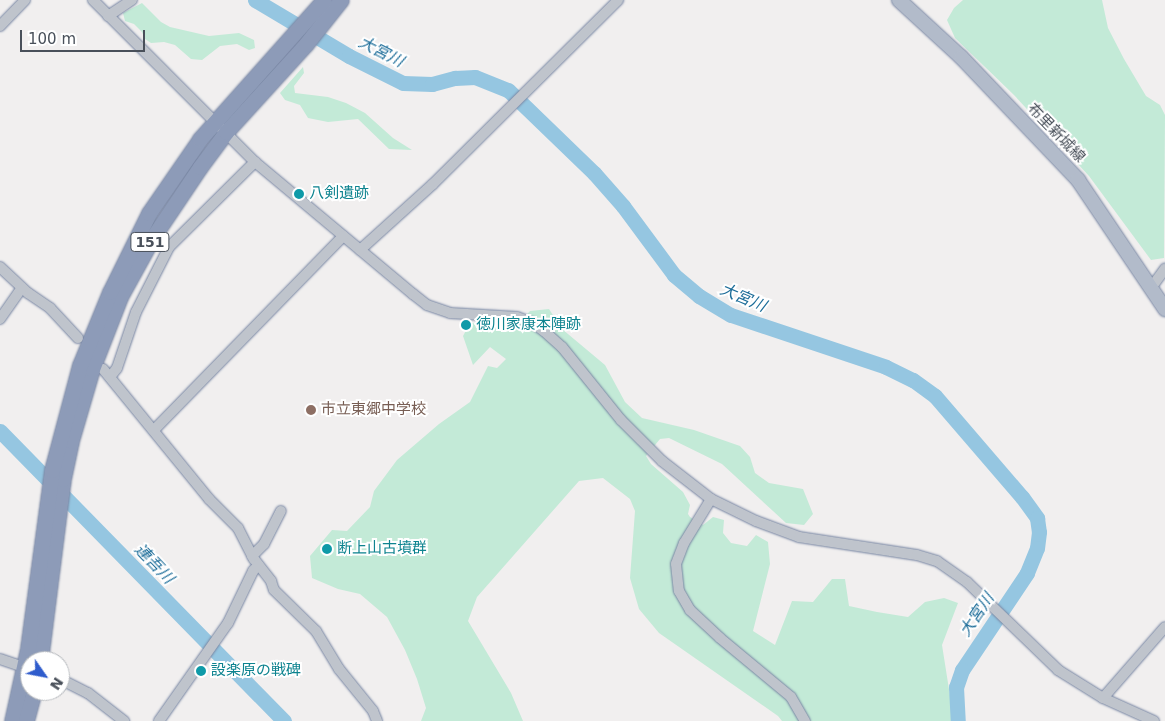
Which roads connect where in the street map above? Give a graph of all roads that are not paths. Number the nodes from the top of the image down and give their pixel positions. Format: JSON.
{"nodes":[{"id":1,"x":25,"y":0,"type":"edge"},
{"id":2,"x":93,"y":0,"type":"edge"},
{"id":3,"x":132,"y":0,"type":"edge"},
{"id":4,"x":324,"y":0,"type":"edge"},
{"id":5,"x":341,"y":0,"type":"edge"},
{"id":6,"x":618,"y":0,"type":"edge"},
{"id":7,"x":900,"y":0,"type":"edge"},
{"id":8,"x":108,"y":16,"type":"junction"},
{"id":9,"x":317,"y":20,"type":"junction"},
{"id":10,"x":0,"y":26,"type":"edge"},
{"id":11,"x":215,"y":121,"type":"junction"},
{"id":12,"x":226,"y":132,"type":"junction"},
{"id":13,"x":255,"y":162,"type":"junction"},
{"id":14,"x":343,"y":236,"type":"junction"},
{"id":15,"x":360,"y":250,"type":"junction"},
{"id":16,"x":0,"y":268,"type":"edge"},
{"id":17,"x":1165,"y":269,"type":"edge"},
{"id":18,"x":22,"y":288,"type":"junction"},
{"id":19,"x":1151,"y":288,"type":"junction"},
{"id":20,"x":1165,"y":309,"type":"edge"},
{"id":21,"x":0,"y":319,"type":"edge"},
{"id":22,"x":78,"y":338,"type":"dead end"},
{"id":23,"x":154,"y":430,"type":"junction"},
{"id":24,"x":58,"y":475,"type":"junction"},
{"id":25,"x":711,"y":499,"type":"junction"},
{"id":26,"x":281,"y":511,"type":"dead end"},
{"id":27,"x":252,"y":556,"type":"junction"},
{"id":28,"x":258,"y":565,"type":"junction"},
{"id":29,"x":1165,"y":627,"type":"edge"},
{"id":30,"x":29,"y":651,"type":"edge"},
{"id":31,"x":41,"y":651,"type":"edge"},
{"id":32,"x":0,"y":659,"type":"edge"},
{"id":33,"x":20,"y":666,"type":"edge"},
{"id":34,"x":70,"y":684,"type":"edge"},
{"id":35,"x":20,"y":693,"type":"edge"},
{"id":36,"x":1103,"y":698,"type":"junction"},
{"id":37,"x":31,"y":701,"type":"edge"},
{"id":38,"x":1137,"y":717,"type":"edge"},
{"id":39,"x":12,"y":721,"type":"edge"},
{"id":40,"x":26,"y":721,"type":"edge"},
{"id":41,"x":124,"y":721,"type":"edge"},
{"id":42,"x":159,"y":721,"type":"edge"},
{"id":43,"x":377,"y":721,"type":"edge"},
{"id":44,"x":805,"y":721,"type":"edge"},
{"id":45,"x":1154,"y":721,"type":"edge"}],
"edges":[{"from":1,"to":10,"type":"street"},
{"from":2,"to":8,"type":"street"},
{"from":3,"to":8,"type":"street"},
{"from":4,"to":9,"type":"highway","number":"151"},
{"from":5,"to":9,"type":"highway","number":"151"},
{"from":6,"to":15,"type":"street"},
{"from":7,"to":19,"type":"main road","name":"布里新城線"},
{"from":8,"to":11,"type":"street"},
{"from":9,"to":11,"type":"highway","number":"151"},
{"from":9,"to":12,"type":"highway","number":"151"},
{"from":11,"to":12,"type":"street"},
{"from":11,"to":24,"type":"highway","number":"151"},
{"from":12,"to":13,"type":"street"},
{"from":12,"to":24,"type":"highway","number":"151"},
{"from":13,"to":14,"type":"street"},
{"from":13,"to":23,"type":"street"},
{"from":14,"to":15,"type":"street"},
{"from":14,"to":23,"type":"street"},
{"from":15,"to":25,"type":"street"},
{"from":16,"to":18,"type":"street"},
{"from":17,"to":19,"type":"street"},
{"from":18,"to":21,"type":"street"},
{"from":18,"to":22,"type":"street"},
{"from":19,"to":20,"type":"main road","name":"布里新城線"},
{"from":23,"to":27,"type":"street"},
{"from":24,"to":30,"type":"highway","number":"151"},
{"from":24,"to":31,"type":"highway","number":"151"},
{"from":25,"to":36,"type":"street"},
{"from":25,"to":44,"type":"street"},
{"from":26,"to":27,"type":"street"},
{"from":27,"to":28,"type":"street"},
{"from":28,"to":42,"type":"street"},
{"from":28,"to":43,"type":"street"},
{"from":29,"to":36,"type":"street"},
{"from":32,"to":33,"type":"street"},
{"from":34,"to":41,"type":"street"},
{"from":35,"to":39,"type":"highway","number":"151"},
{"from":36,"to":38,"type":"street"},
{"from":37,"to":40,"type":"highway"},
{"from":38,"to":45,"type":"street"}]}
